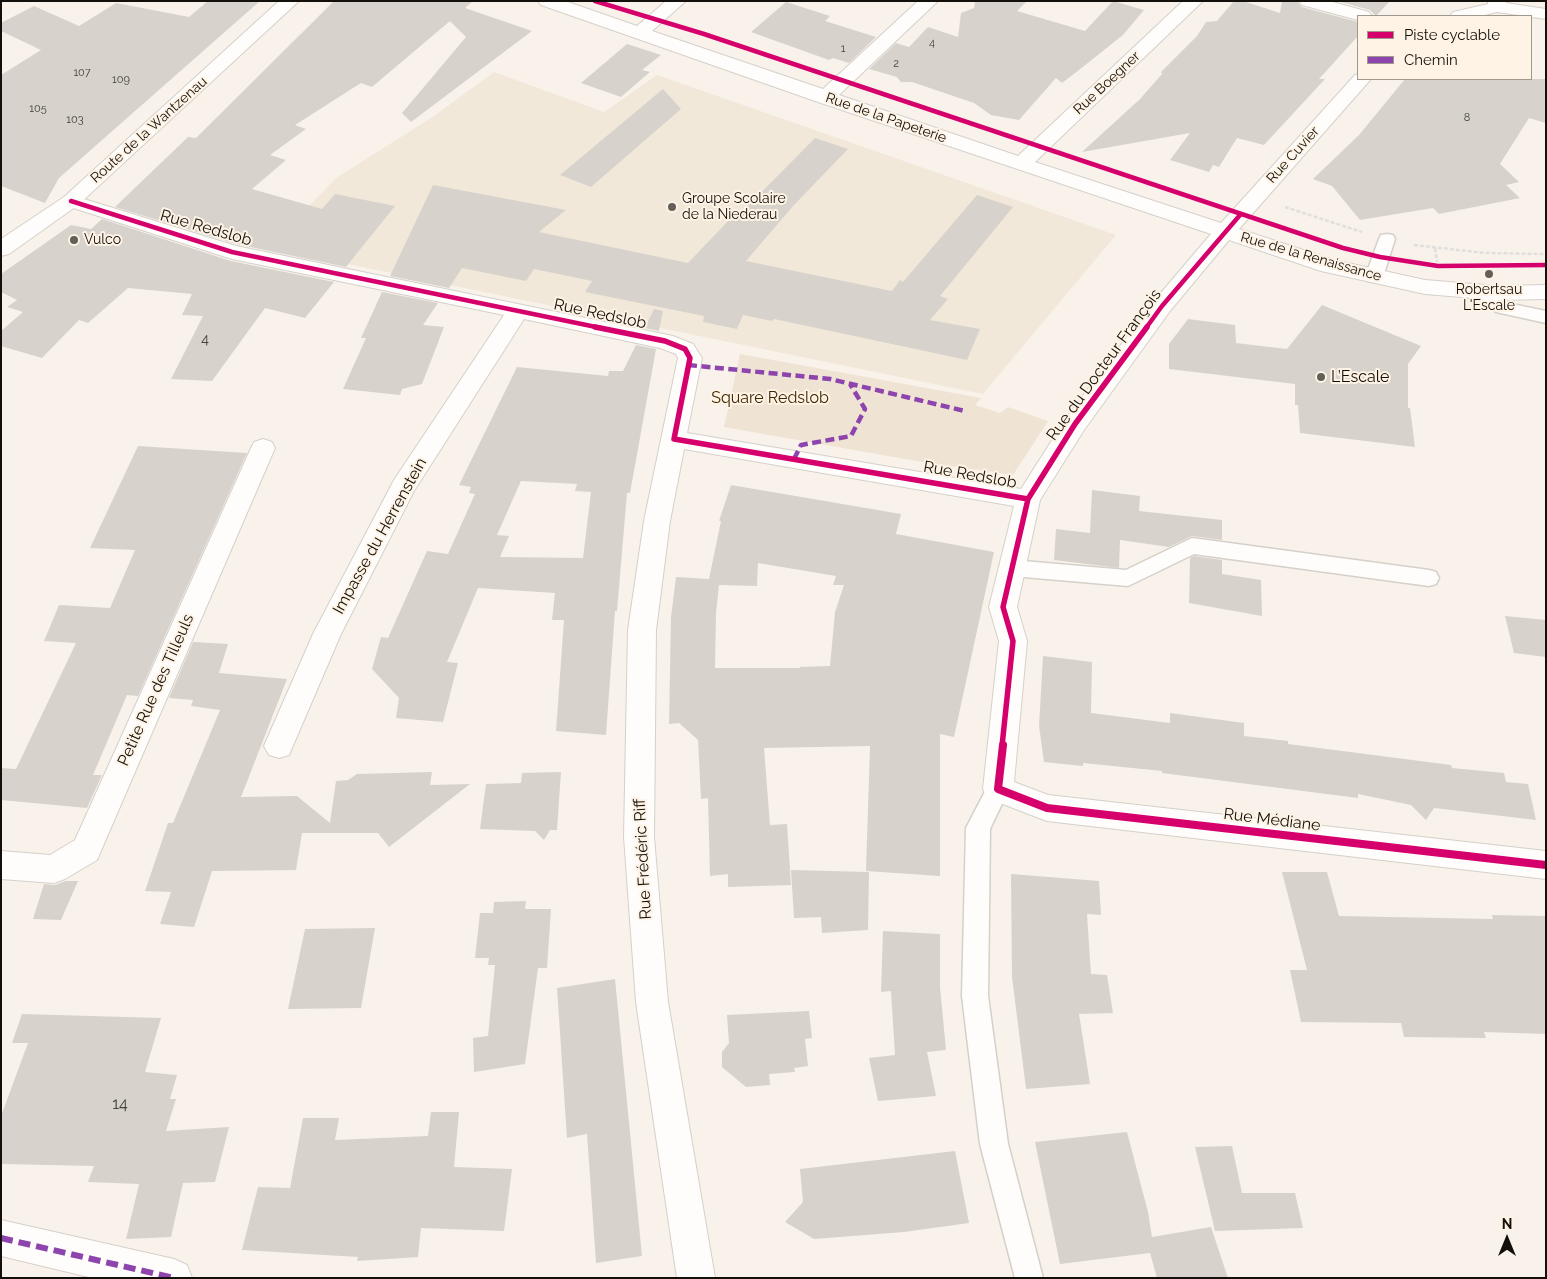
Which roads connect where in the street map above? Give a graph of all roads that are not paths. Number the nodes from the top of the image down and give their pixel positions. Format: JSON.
{"nodes":[{"id":1,"x":290,"y":1,"type":"edge"},
{"id":2,"x":547,"y":1,"type":"edge"},
{"id":3,"x":677,"y":1,"type":"edge"},
{"id":4,"x":929,"y":1,"type":"edge"},
{"id":5,"x":1194,"y":1,"type":"edge"},
{"id":6,"x":1308,"y":1,"type":"edge"},
{"id":7,"x":1497,"y":4,"type":"edge"},
{"id":8,"x":1546,"y":14,"type":"edge"},
{"id":9,"x":1359,"y":15,"type":"edge"},
{"id":10,"x":1462,"y":15,"type":"edge"},
{"id":11,"x":639,"y":33,"type":"junction"},
{"id":12,"x":1361,"y":80,"type":"edge"},
{"id":13,"x":826,"y":98,"type":"junction"},
{"id":14,"x":1021,"y":164,"type":"junction"},
{"id":15,"x":71,"y":201,"type":"junction"},
{"id":16,"x":1225,"y":232,"type":"junction"},
{"id":17,"x":1387,"y":239,"type":"dead end"},
{"id":18,"x":1,"y":249,"type":"edge"},
{"id":19,"x":1374,"y":277,"type":"junction"},
{"id":20,"x":1470,"y":291,"type":"junction"},
{"id":21,"x":1546,"y":292,"type":"edge"},
{"id":22,"x":518,"y":311,"type":"junction"},
{"id":23,"x":1546,"y":317,"type":"edge"},
{"id":24,"x":674,"y":439,"type":"junction"},
{"id":25,"x":263,"y":448,"type":"dead end"},
{"id":26,"x":1028,"y":498,"type":"junction"},
{"id":27,"x":1012,"y":568,"type":"junction"},
{"id":28,"x":1429,"y":578,"type":"dead end"},
{"id":29,"x":279,"y":746,"type":"dead end"},
{"id":30,"x":998,"y":789,"type":"junction"},
{"id":31,"x":1,"y":865,"type":"edge"},
{"id":32,"x":1546,"y":865,"type":"edge"},
{"id":33,"x":1,"y":1238,"type":"edge"},
{"id":34,"x":174,"y":1278,"type":"edge"},
{"id":35,"x":696,"y":1278,"type":"edge"},
{"id":36,"x":1029,"y":1278,"type":"edge"}],
"edges":[{"from":1,"to":15,"type":"street","name":"Route de la Wantzenau"},
{"from":2,"to":11,"type":"street","name":"Rue de la Papeterie"},
{"from":3,"to":11,"type":"street"},
{"from":4,"to":13,"type":"street"},
{"from":5,"to":14,"type":"street","name":"Rue Boegner"},
{"from":6,"to":9,"type":"street"},
{"from":7,"to":8,"type":"street"},
{"from":7,"to":10,"type":"street"},
{"from":11,"to":13,"type":"street","name":"Rue de la Papeterie"},
{"from":12,"to":16,"type":"street","name":"Rue Cuvier"},
{"from":13,"to":14,"type":"street","name":"Rue de la Papeterie"},
{"from":14,"to":16,"type":"street","name":"Rue de la Papeterie"},
{"from":15,"to":18,"type":"street","name":"Route de la Wantzenau"},
{"from":15,"to":22,"type":"street","name":"Rue Redslob"},
{"from":16,"to":19,"type":"street","name":"Rue de la Renaissance"},
{"from":16,"to":26,"type":"street","name":"Rue du Docteur François"},
{"from":17,"to":19,"type":"lane"},
{"from":19,"to":20,"type":"street","name":"Rue de la Renaissance"},
{"from":20,"to":21,"type":"street","name":"Rue de la Renaissance"},
{"from":20,"to":23,"type":"lane"},
{"from":22,"to":24,"type":"street","name":"Rue Redslob"},
{"from":22,"to":29,"type":"street","name":"Impasse du Herrenstein"},
{"from":24,"to":26,"type":"street","name":"Rue Redslob"},
{"from":24,"to":35,"type":"street","name":"Rue Frédéric Riff"},
{"from":25,"to":31,"type":"street","name":"Petite Rue des Tilleuls"},
{"from":26,"to":27,"type":"street","name":"Rue du Docteur François"},
{"from":27,"to":28,"type":"lane"},
{"from":27,"to":30,"type":"street","name":"Rue du Docteur François"},
{"from":30,"to":32,"type":"street","name":"Rue Médiane"},
{"from":30,"to":36,"type":"lane","name":"Rue du Docteur François"},
{"from":33,"to":34,"type":"street"}]}
